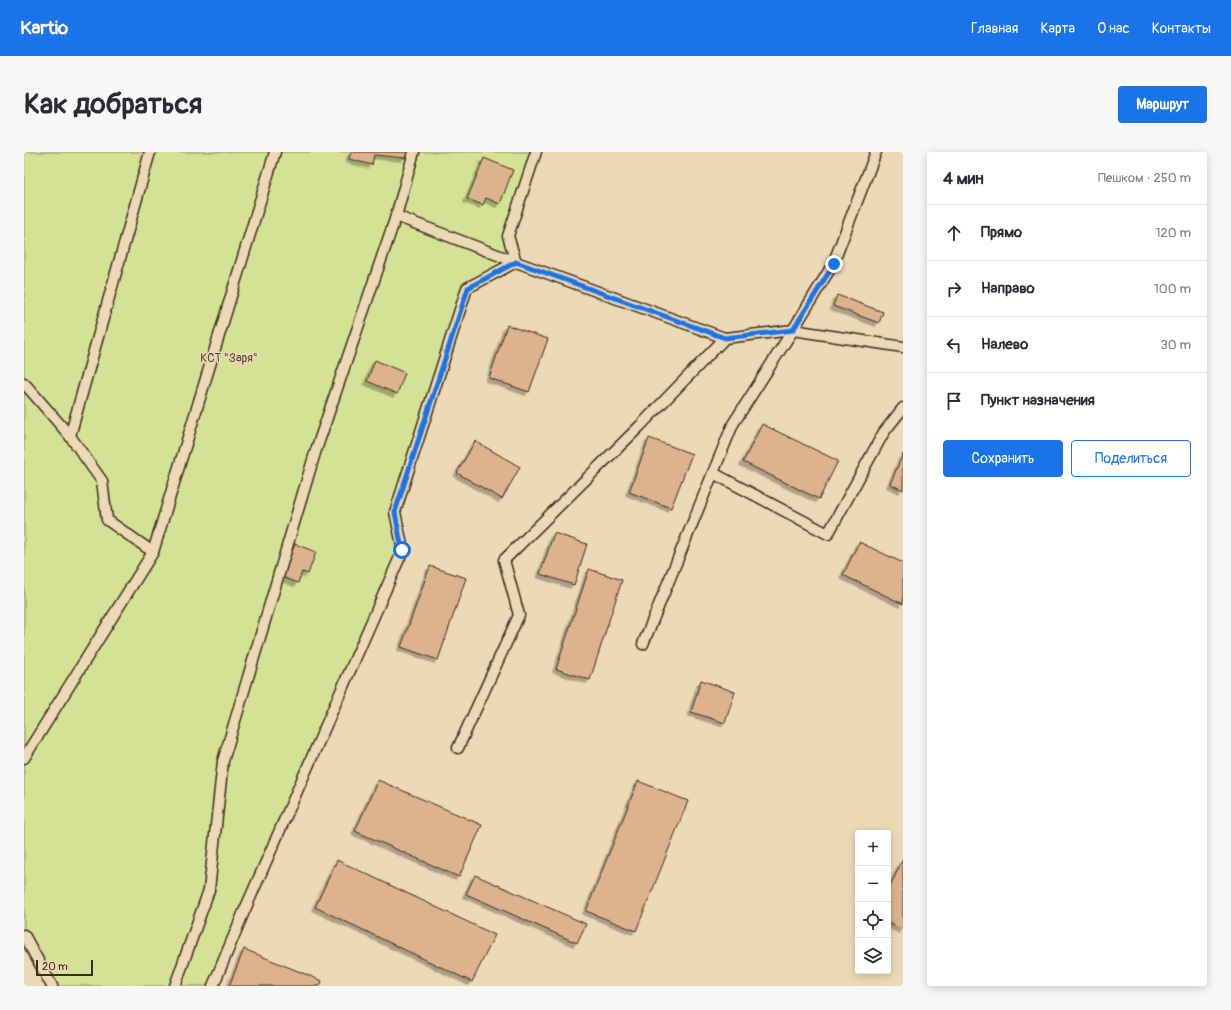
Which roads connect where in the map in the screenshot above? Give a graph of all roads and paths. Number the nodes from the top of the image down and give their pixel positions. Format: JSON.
{"nodes":[{"id":1,"x":150,"y":152,"type":"edge"},
{"id":2,"x":275,"y":152,"type":"edge"},
{"id":3,"x":414,"y":152,"type":"edge"},
{"id":4,"x":536,"y":152,"type":"edge"},
{"id":5,"x":876,"y":152,"type":"edge"},
{"id":6,"x":396,"y":216,"type":"junction"},
{"id":7,"x":516,"y":262,"type":"junction"},
{"id":8,"x":793,"y":330,"type":"junction"},
{"id":9,"x":725,"y":338,"type":"junction"},
{"id":10,"x":903,"y":347,"type":"edge"},
{"id":11,"x":24,"y":383,"type":"edge"},
{"id":12,"x":903,"y":408,"type":"edge"},
{"id":13,"x":70,"y":436,"type":"junction"},
{"id":14,"x":713,"y":473,"type":"junction"},
{"id":15,"x":153,"y":552,"type":"junction"},
{"id":16,"x":643,"y":644,"type":"dead end"},
{"id":17,"x":458,"y":748,"type":"dead end"},
{"id":18,"x":24,"y":758,"type":"edge"},
{"id":19,"x":24,"y":936,"type":"edge"},
{"id":20,"x":52,"y":986,"type":"edge"},
{"id":21,"x":175,"y":986,"type":"edge"},
{"id":22,"x":213,"y":986,"type":"edge"}],
"edges":[{"from":1,"to":13,"type":"lane"},
{"from":2,"to":15,"type":"lane"},
{"from":3,"to":6,"type":"lane"},
{"from":4,"to":7,"type":"lane"},
{"from":5,"to":8,"type":"lane"},
{"from":6,"to":7,"type":"lane"},
{"from":6,"to":21,"type":"lane"},
{"from":7,"to":9,"type":"lane"},
{"from":7,"to":22,"type":"lane"},
{"from":8,"to":9,"type":"lane"},
{"from":8,"to":10,"type":"lane"},
{"from":8,"to":14,"type":"lane"},
{"from":9,"to":17,"type":"lane"},
{"from":11,"to":13,"type":"lane"},
{"from":12,"to":14,"type":"lane"},
{"from":13,"to":15,"type":"lane"},
{"from":14,"to":16,"type":"lane"},
{"from":15,"to":18,"type":"lane"},
{"from":19,"to":20,"type":"lane"}]}
